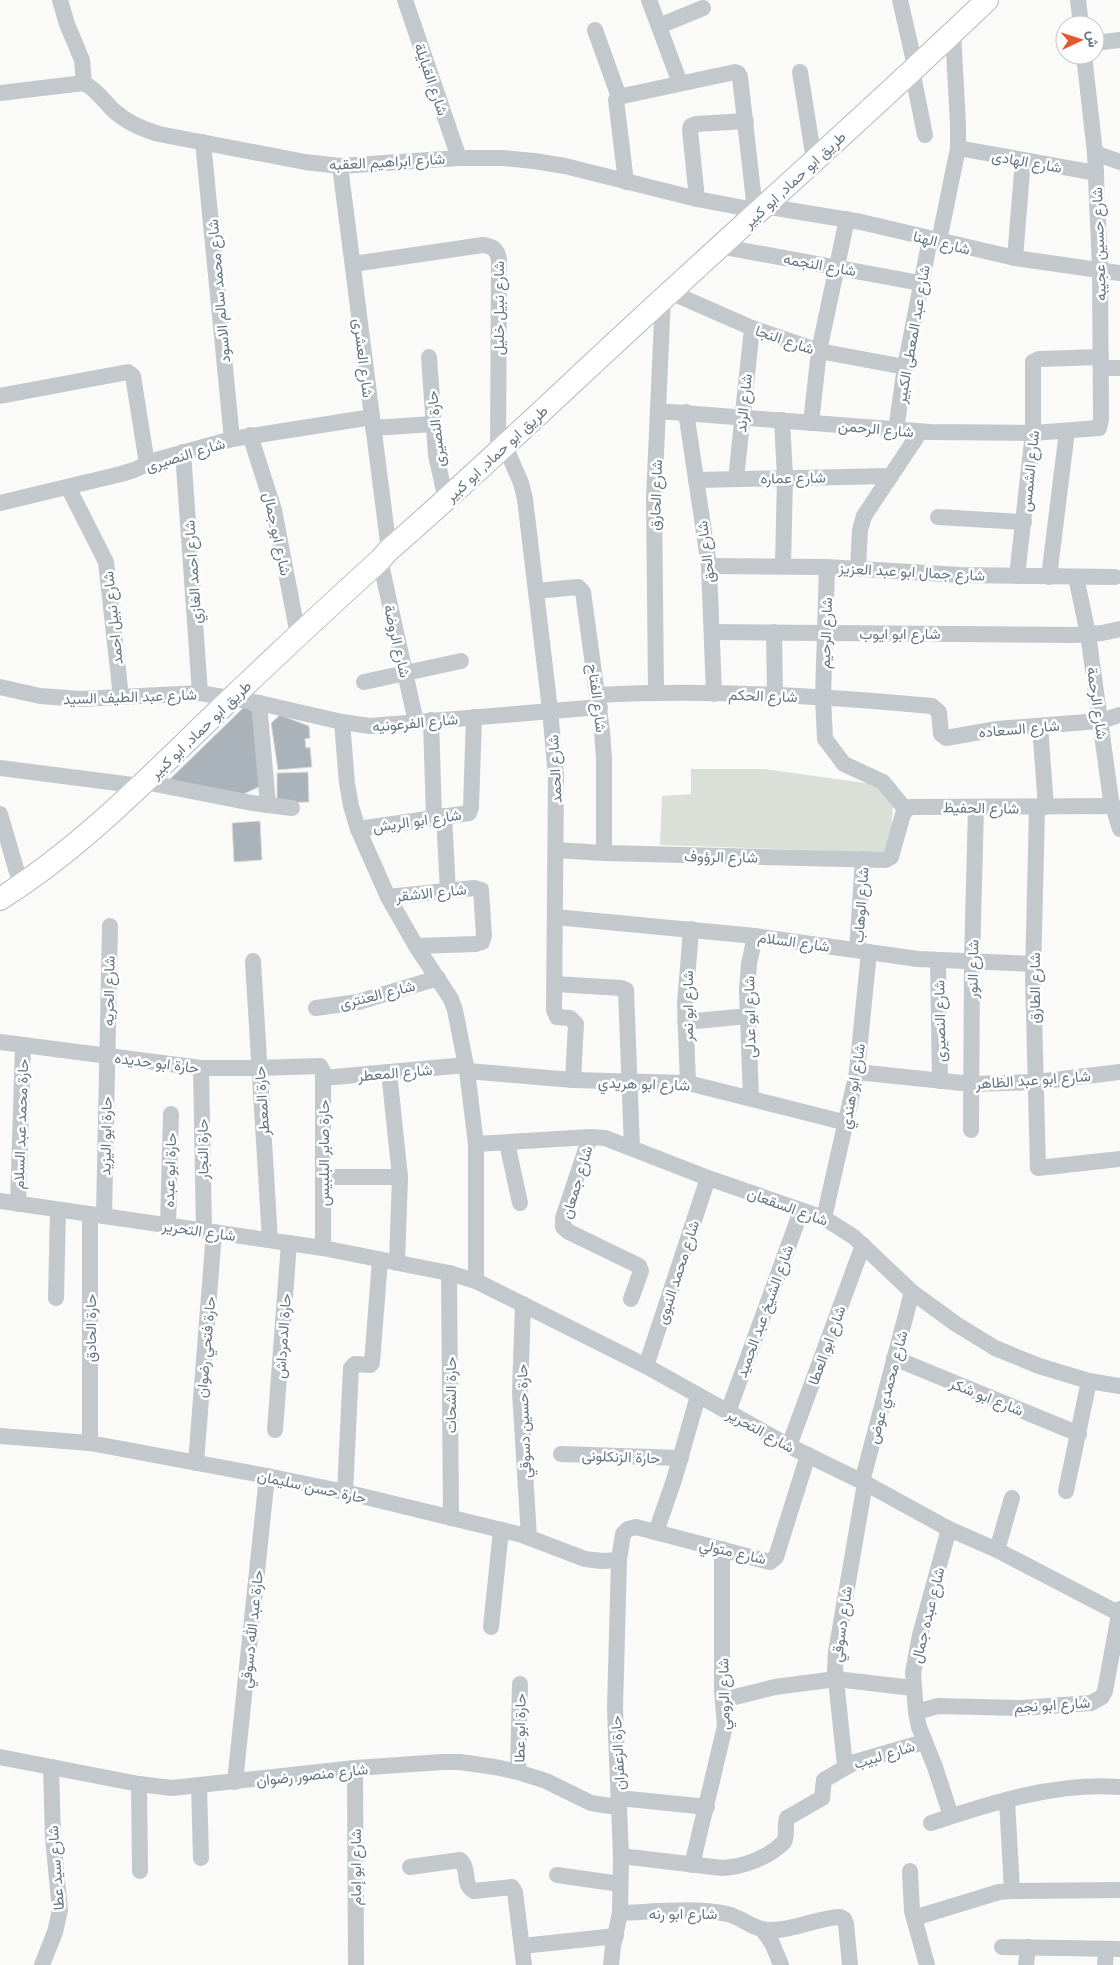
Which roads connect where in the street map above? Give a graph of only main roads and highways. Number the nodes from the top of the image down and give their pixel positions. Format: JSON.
{"nodes":[{"id":1,"x":987,"y":0,"type":"edge"},
{"id":2,"x":0,"y":899,"type":"edge"}],
"edges":[{"from":1,"to":2,"type":"main road","name":"طريق ابو حماد, ابو كبير"}]}
